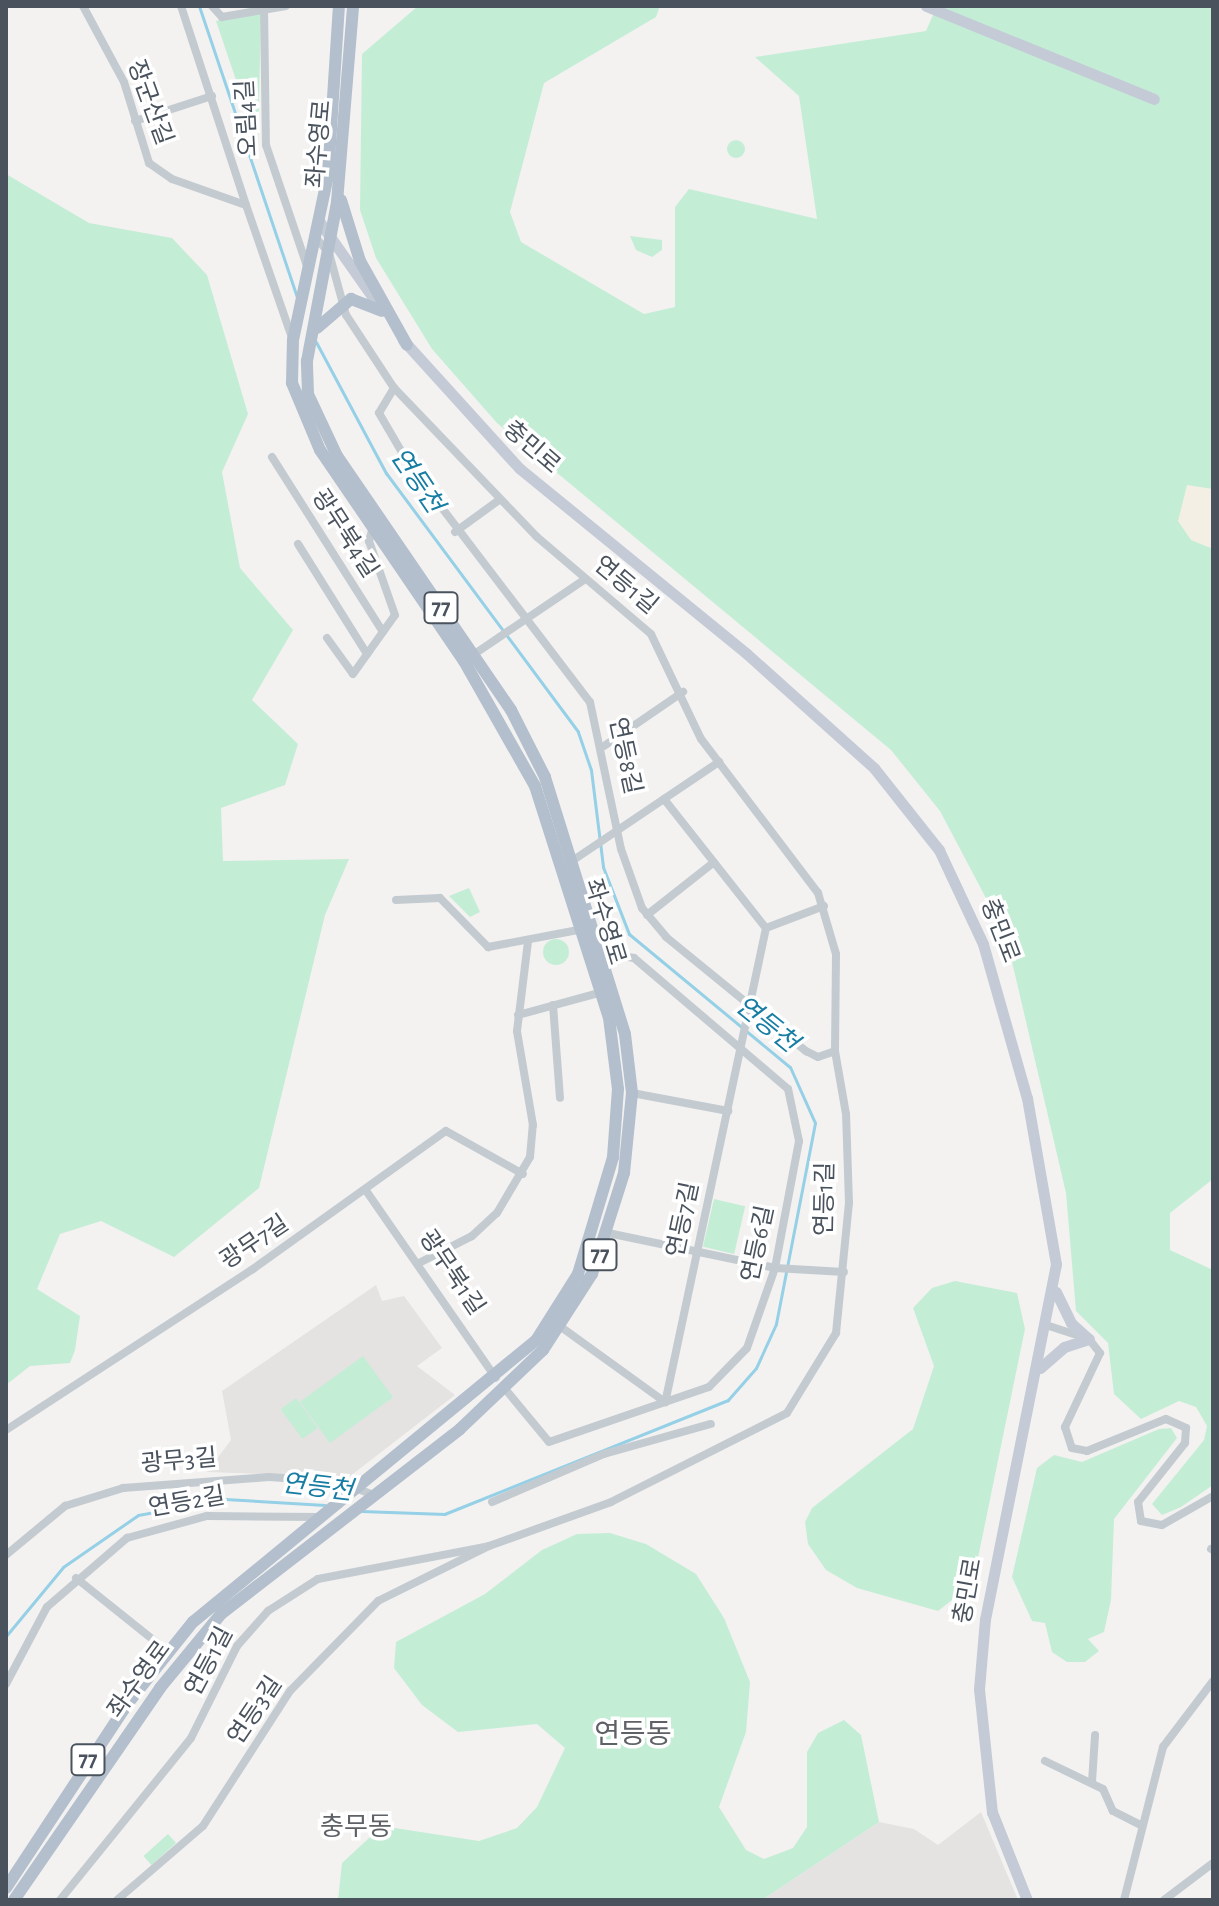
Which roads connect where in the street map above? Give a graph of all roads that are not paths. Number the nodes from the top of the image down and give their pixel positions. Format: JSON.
{"nodes":[{"id":1,"x":83,"y":6,"type":"edge"},
{"id":2,"x":181,"y":6,"type":"edge"},
{"id":3,"x":212,"y":6,"type":"edge"},
{"id":4,"x":264,"y":6,"type":"edge"},
{"id":5,"x":286,"y":6,"type":"edge"},
{"id":6,"x":339,"y":6,"type":"edge"},
{"id":7,"x":353,"y":6,"type":"edge"},
{"id":8,"x":926,"y":6,"type":"edge"},
{"id":9,"x":212,"y":96,"type":"junction"},
{"id":10,"x":1154,"y":99,"type":"dead end"},
{"id":11,"x":135,"y":121,"type":"junction"},
{"id":12,"x":339,"y":189,"type":"junction"},
{"id":13,"x":246,"y":205,"type":"junction"},
{"id":14,"x":319,"y":221,"type":"junction"},
{"id":15,"x":331,"y":235,"type":"junction"},
{"id":16,"x":316,"y":238,"type":"junction"},
{"id":17,"x":329,"y":253,"type":"junction"},
{"id":18,"x":307,"y":275,"type":"junction"},
{"id":19,"x":303,"y":296,"type":"junction"},
{"id":20,"x":336,"y":306,"type":"junction"},
{"id":21,"x":382,"y":311,"type":"junction"},
{"id":22,"x":312,"y":338,"type":"junction"},
{"id":23,"x":293,"y":340,"type":"junction"},
{"id":24,"x":407,"y":345,"type":"junction"},
{"id":25,"x":394,"y":388,"type":"junction"},
{"id":26,"x":272,"y":457,"type":"dead end"},
{"id":27,"x":499,"y":500,"type":"junction"},
{"id":28,"x":373,"y":527,"type":"junction"},
{"id":29,"x":455,"y":532,"type":"junction"},
{"id":30,"x":298,"y":544,"type":"dead end"},
{"id":31,"x":585,"y":579,"type":"junction"},
{"id":32,"x":526,"y":619,"type":"junction"},
{"id":33,"x":383,"y":632,"type":"junction"},
{"id":34,"x":327,"y":638,"type":"dead end"},
{"id":35,"x":367,"y":654,"type":"junction"},
{"id":36,"x":469,"y":658,"type":"junction"},
{"id":37,"x":683,"y":692,"type":"junction"},
{"id":38,"x":604,"y":746,"type":"junction"},
{"id":39,"x":719,"y":762,"type":"junction"},
{"id":40,"x":664,"y":799,"type":"junction"},
{"id":41,"x":617,"y":831,"type":"junction"},
{"id":42,"x":578,"y":858,"type":"junction"},
{"id":43,"x":714,"y":862,"type":"junction"},
{"id":44,"x":396,"y":900,"type":"dead end"},
{"id":45,"x":824,"y":906,"type":"junction"},
{"id":46,"x":647,"y":915,"type":"junction"},
{"id":47,"x":766,"y":928,"type":"junction"},
{"id":48,"x":583,"y":929,"type":"junction"},
{"id":49,"x":528,"y":942,"type":"junction"},
{"id":50,"x":602,"y":961,"type":"junction"},
{"id":51,"x":602,"y":992,"type":"junction"},
{"id":52,"x":553,"y":1005,"type":"junction"},
{"id":53,"x":750,"y":1005,"type":"junction"},
{"id":54,"x":518,"y":1015,"type":"junction"},
{"id":55,"x":742,"y":1046,"type":"junction"},
{"id":56,"x":835,"y":1051,"type":"junction"},
{"id":57,"x":632,"y":1093,"type":"junction"},
{"id":58,"x":560,"y":1098,"type":"dead end"},
{"id":59,"x":728,"y":1111,"type":"junction"},
{"id":60,"x":523,"y":1174,"type":"junction"},
{"id":61,"x":367,"y":1192,"type":"junction"},
{"id":62,"x":608,"y":1233,"type":"junction"},
{"id":63,"x":697,"y":1252,"type":"junction"},
{"id":64,"x":421,"y":1262,"type":"junction"},
{"id":65,"x":775,"y":1268,"type":"junction"},
{"id":66,"x":844,"y":1272,"type":"junction"},
{"id":67,"x":1055,"y":1290,"type":"junction"},
{"id":68,"x":1049,"y":1326,"type":"junction"},
{"id":69,"x":561,"y":1327,"type":"junction"},
{"id":70,"x":1089,"y":1339,"type":"junction"},
{"id":71,"x":1040,"y":1368,"type":"junction"},
{"id":72,"x":496,"y":1379,"type":"junction"},
{"id":73,"x":506,"y":1390,"type":"junction"},
{"id":74,"x":665,"y":1402,"type":"junction"},
{"id":75,"x":711,"y":1424,"type":"dead end"},
{"id":76,"x":6,"y":1430,"type":"edge"},
{"id":77,"x":357,"y":1489,"type":"junction"},
{"id":78,"x":374,"y":1495,"type":"junction"},
{"id":79,"x":1213,"y":1496,"type":"edge"},
{"id":80,"x":492,"y":1502,"type":"dead end"},
{"id":81,"x":321,"y":1517,"type":"junction"},
{"id":82,"x":489,"y":1546,"type":"junction"},
{"id":83,"x":6,"y":1555,"type":"edge"},
{"id":84,"x":76,"y":1578,"type":"junction"},
{"id":85,"x":211,"y":1603,"type":"junction"},
{"id":86,"x":221,"y":1614,"type":"junction"},
{"id":87,"x":167,"y":1651,"type":"junction"},
{"id":88,"x":1213,"y":1681,"type":"edge"},
{"id":89,"x":6,"y":1684,"type":"edge"},
{"id":90,"x":1095,"y":1735,"type":"dead end"},
{"id":91,"x":1045,"y":1761,"type":"dead end"},
{"id":92,"x":1092,"y":1782,"type":"junction"},
{"id":93,"x":65,"y":1795,"type":"junction"},
{"id":94,"x":80,"y":1805,"type":"junction"},
{"id":95,"x":1139,"y":1824,"type":"junction"},
{"id":96,"x":1213,"y":1863,"type":"edge"},
{"id":97,"x":6,"y":1888,"type":"edge"},
{"id":98,"x":14,"y":1900,"type":"edge"},
{"id":99,"x":60,"y":1900,"type":"edge"},
{"id":100,"x":117,"y":1900,"type":"edge"},
{"id":101,"x":1027,"y":1900,"type":"edge"},
{"id":102,"x":1124,"y":1900,"type":"edge"},
{"id":103,"x":1164,"y":1900,"type":"edge"}],
"edges":[{"from":1,"to":11,"type":"street","name":"장군산길"},
{"from":2,"to":9,"type":"street"},
{"from":3,"to":4,"type":"street"},
{"from":4,"to":5,"type":"street"},
{"from":4,"to":18,"type":"street","name":"오림4길"},
{"from":6,"to":14,"type":"main road","name":"좌수영로","number":"77"},
{"from":7,"to":12,"type":"main road","name":"좌수영로","number":"77"},
{"from":8,"to":10,"type":"street"},
{"from":9,"to":11,"type":"street"},
{"from":9,"to":13,"type":"street"},
{"from":11,"to":13,"type":"street","name":"장군산길"},
{"from":12,"to":15,"type":"main road","name":"좌수영로","number":"77"},
{"from":12,"to":24,"type":"main road"},
{"from":13,"to":23,"type":"street"},
{"from":14,"to":15,"type":"street","name":"충민로"},
{"from":14,"to":16,"type":"main road","name":"좌수영로","number":"77"},
{"from":15,"to":17,"type":"main road","name":"좌수영로","number":"77"},
{"from":15,"to":21,"type":"street","name":"충민로"},
{"from":16,"to":17,"type":"street","name":"연등1길"},
{"from":16,"to":18,"type":"main road","name":"좌수영로","number":"77"},
{"from":17,"to":20,"type":"street","name":"연등1길"},
{"from":17,"to":22,"type":"main road","name":"좌수영로","number":"77"},
{"from":18,"to":19,"type":"main road","number":"77"},
{"from":19,"to":22,"type":"main road"},
{"from":19,"to":23,"type":"main road","number":"77"},
{"from":20,"to":21,"type":"main road"},
{"from":20,"to":22,"type":"main road"},
{"from":20,"to":25,"type":"street","name":"연등1길"},
{"from":21,"to":24,"type":"street","name":"충민로"},
{"from":22,"to":36,"type":"main road","name":"좌수영로","number":"77"},
{"from":23,"to":28,"type":"main road","name":"좌수영로","number":"77"},
{"from":24,"to":67,"type":"street","name":"충민로"},
{"from":25,"to":27,"type":"street","name":"연등1길"},
{"from":25,"to":29,"type":"street","name":"연등8길"},
{"from":26,"to":33,"type":"street","name":"광무북4길"},
{"from":27,"to":29,"type":"street"},
{"from":27,"to":31,"type":"street","name":"연등1길"},
{"from":28,"to":33,"type":"street","name":"광무북4길"},
{"from":28,"to":36,"type":"main road","name":"좌수영로","number":"77"},
{"from":29,"to":32,"type":"street","name":"연등8길"},
{"from":30,"to":35,"type":"street"},
{"from":31,"to":32,"type":"street"},
{"from":31,"to":37,"type":"street","name":"연등1길"},
{"from":32,"to":36,"type":"street"},
{"from":32,"to":38,"type":"street","name":"연등8길"},
{"from":33,"to":35,"type":"street","name":"광무북4길"},
{"from":34,"to":35,"type":"street","name":"광무북4길"},
{"from":36,"to":42,"type":"main road","name":"좌수영로","number":"77"},
{"from":36,"to":48,"type":"main road","name":"좌수영로","number":"77"},
{"from":37,"to":38,"type":"street"},
{"from":37,"to":39,"type":"street","name":"연등1길"},
{"from":38,"to":41,"type":"street","name":"연등8길"},
{"from":39,"to":40,"type":"street"},
{"from":39,"to":45,"type":"street","name":"연등1길"},
{"from":40,"to":41,"type":"street"},
{"from":40,"to":43,"type":"street"},
{"from":41,"to":42,"type":"street"},
{"from":41,"to":46,"type":"street","name":"연등8길"},
{"from":42,"to":50,"type":"main road","name":"좌수영로","number":"77"},
{"from":43,"to":46,"type":"street"},
{"from":43,"to":47,"type":"street"},
{"from":44,"to":49,"type":"street"},
{"from":45,"to":47,"type":"street"},
{"from":45,"to":56,"type":"street","name":"연등1길"},
{"from":46,"to":53,"type":"street","name":"연등8길"},
{"from":47,"to":53,"type":"street"},
{"from":48,"to":49,"type":"street"},
{"from":48,"to":50,"type":"main road","name":"좌수영로","number":"77"},
{"from":49,"to":54,"type":"street"},
{"from":50,"to":51,"type":"main road","name":"좌수영로","number":"77"},
{"from":50,"to":55,"type":"street","name":"연등6길"},
{"from":50,"to":57,"type":"main road","name":"좌수영로","number":"77"},
{"from":51,"to":52,"type":"street"},
{"from":51,"to":72,"type":"main road","name":"좌수영로","number":"77"},
{"from":52,"to":54,"type":"street"},
{"from":52,"to":58,"type":"street"},
{"from":53,"to":55,"type":"street","name":"연등7길"},
{"from":53,"to":56,"type":"street","name":"연등8길"},
{"from":54,"to":60,"type":"street"},
{"from":55,"to":59,"type":"street","name":"연등7길"},
{"from":55,"to":65,"type":"street","name":"연등6길"},
{"from":56,"to":66,"type":"street","name":"연등1길"},
{"from":57,"to":59,"type":"street"},
{"from":57,"to":62,"type":"main road","name":"좌수영로","number":"77"},
{"from":59,"to":63,"type":"street","name":"연등7길"},
{"from":60,"to":61,"type":"street","name":"광무7길"},
{"from":60,"to":64,"type":"street"},
{"from":61,"to":64,"type":"street","name":"광무북1길"},
{"from":61,"to":76,"type":"street","name":"광무7길"},
{"from":62,"to":63,"type":"street"},
{"from":62,"to":69,"type":"main road","name":"좌수영로","number":"77"},
{"from":63,"to":65,"type":"street"},
{"from":63,"to":74,"type":"street","name":"연등7길"},
{"from":64,"to":72,"type":"street","name":"광무북1길"},
{"from":65,"to":66,"type":"street"},
{"from":65,"to":74,"type":"street","name":"연등6길"},
{"from":66,"to":82,"type":"street","name":"연등1길"},
{"from":67,"to":68,"type":"street","name":"충민로"},
{"from":67,"to":70,"type":"street"},
{"from":68,"to":70,"type":"street"},
{"from":68,"to":71,"type":"street","name":"충민로"},
{"from":69,"to":73,"type":"main road","name":"좌수영로","number":"77"},
{"from":69,"to":74,"type":"street"},
{"from":70,"to":71,"type":"street"},
{"from":70,"to":79,"type":"street"},
{"from":71,"to":101,"type":"street","name":"충민로"},
{"from":72,"to":77,"type":"main road","name":"좌수영로","number":"77"},
{"from":73,"to":74,"type":"street","name":"연등6길"},
{"from":73,"to":78,"type":"main road","name":"좌수영로","number":"77"},
{"from":75,"to":80,"type":"street"},
{"from":77,"to":78,"type":"street","name":"광무3길"},
{"from":77,"to":81,"type":"main road","name":"좌수영로"},
{"from":77,"to":83,"type":"street","name":"광무3길"},
{"from":78,"to":86,"type":"main road","name":"좌수영로","number":"77"},
{"from":81,"to":84,"type":"street","name":"연등2길"},
{"from":81,"to":85,"type":"main road","name":"좌수영로","number":"77"},
{"from":82,"to":99,"type":"street","name":"연등1길"},
{"from":82,"to":100,"type":"street","name":"연등3길"},
{"from":84,"to":87,"type":"street"},
{"from":84,"to":89,"type":"street","name":"연등2길"},
{"from":85,"to":86,"type":"main road"},
{"from":85,"to":87,"type":"main road","name":"좌수영로","number":"77"},
{"from":86,"to":94,"type":"main road","name":"좌수영로","number":"77"},
{"from":87,"to":93,"type":"main road","name":"좌수영로","number":"77"},
{"from":88,"to":95,"type":"street"},
{"from":90,"to":92,"type":"street"},
{"from":91,"to":92,"type":"street"},
{"from":92,"to":95,"type":"street"},
{"from":93,"to":94,"type":"main road"},
{"from":93,"to":97,"type":"main road","name":"좌수영로","number":"77"},
{"from":94,"to":98,"type":"main road","name":"좌수영로","number":"77"},
{"from":95,"to":102,"type":"street"},
{"from":96,"to":103,"type":"street"}]}
